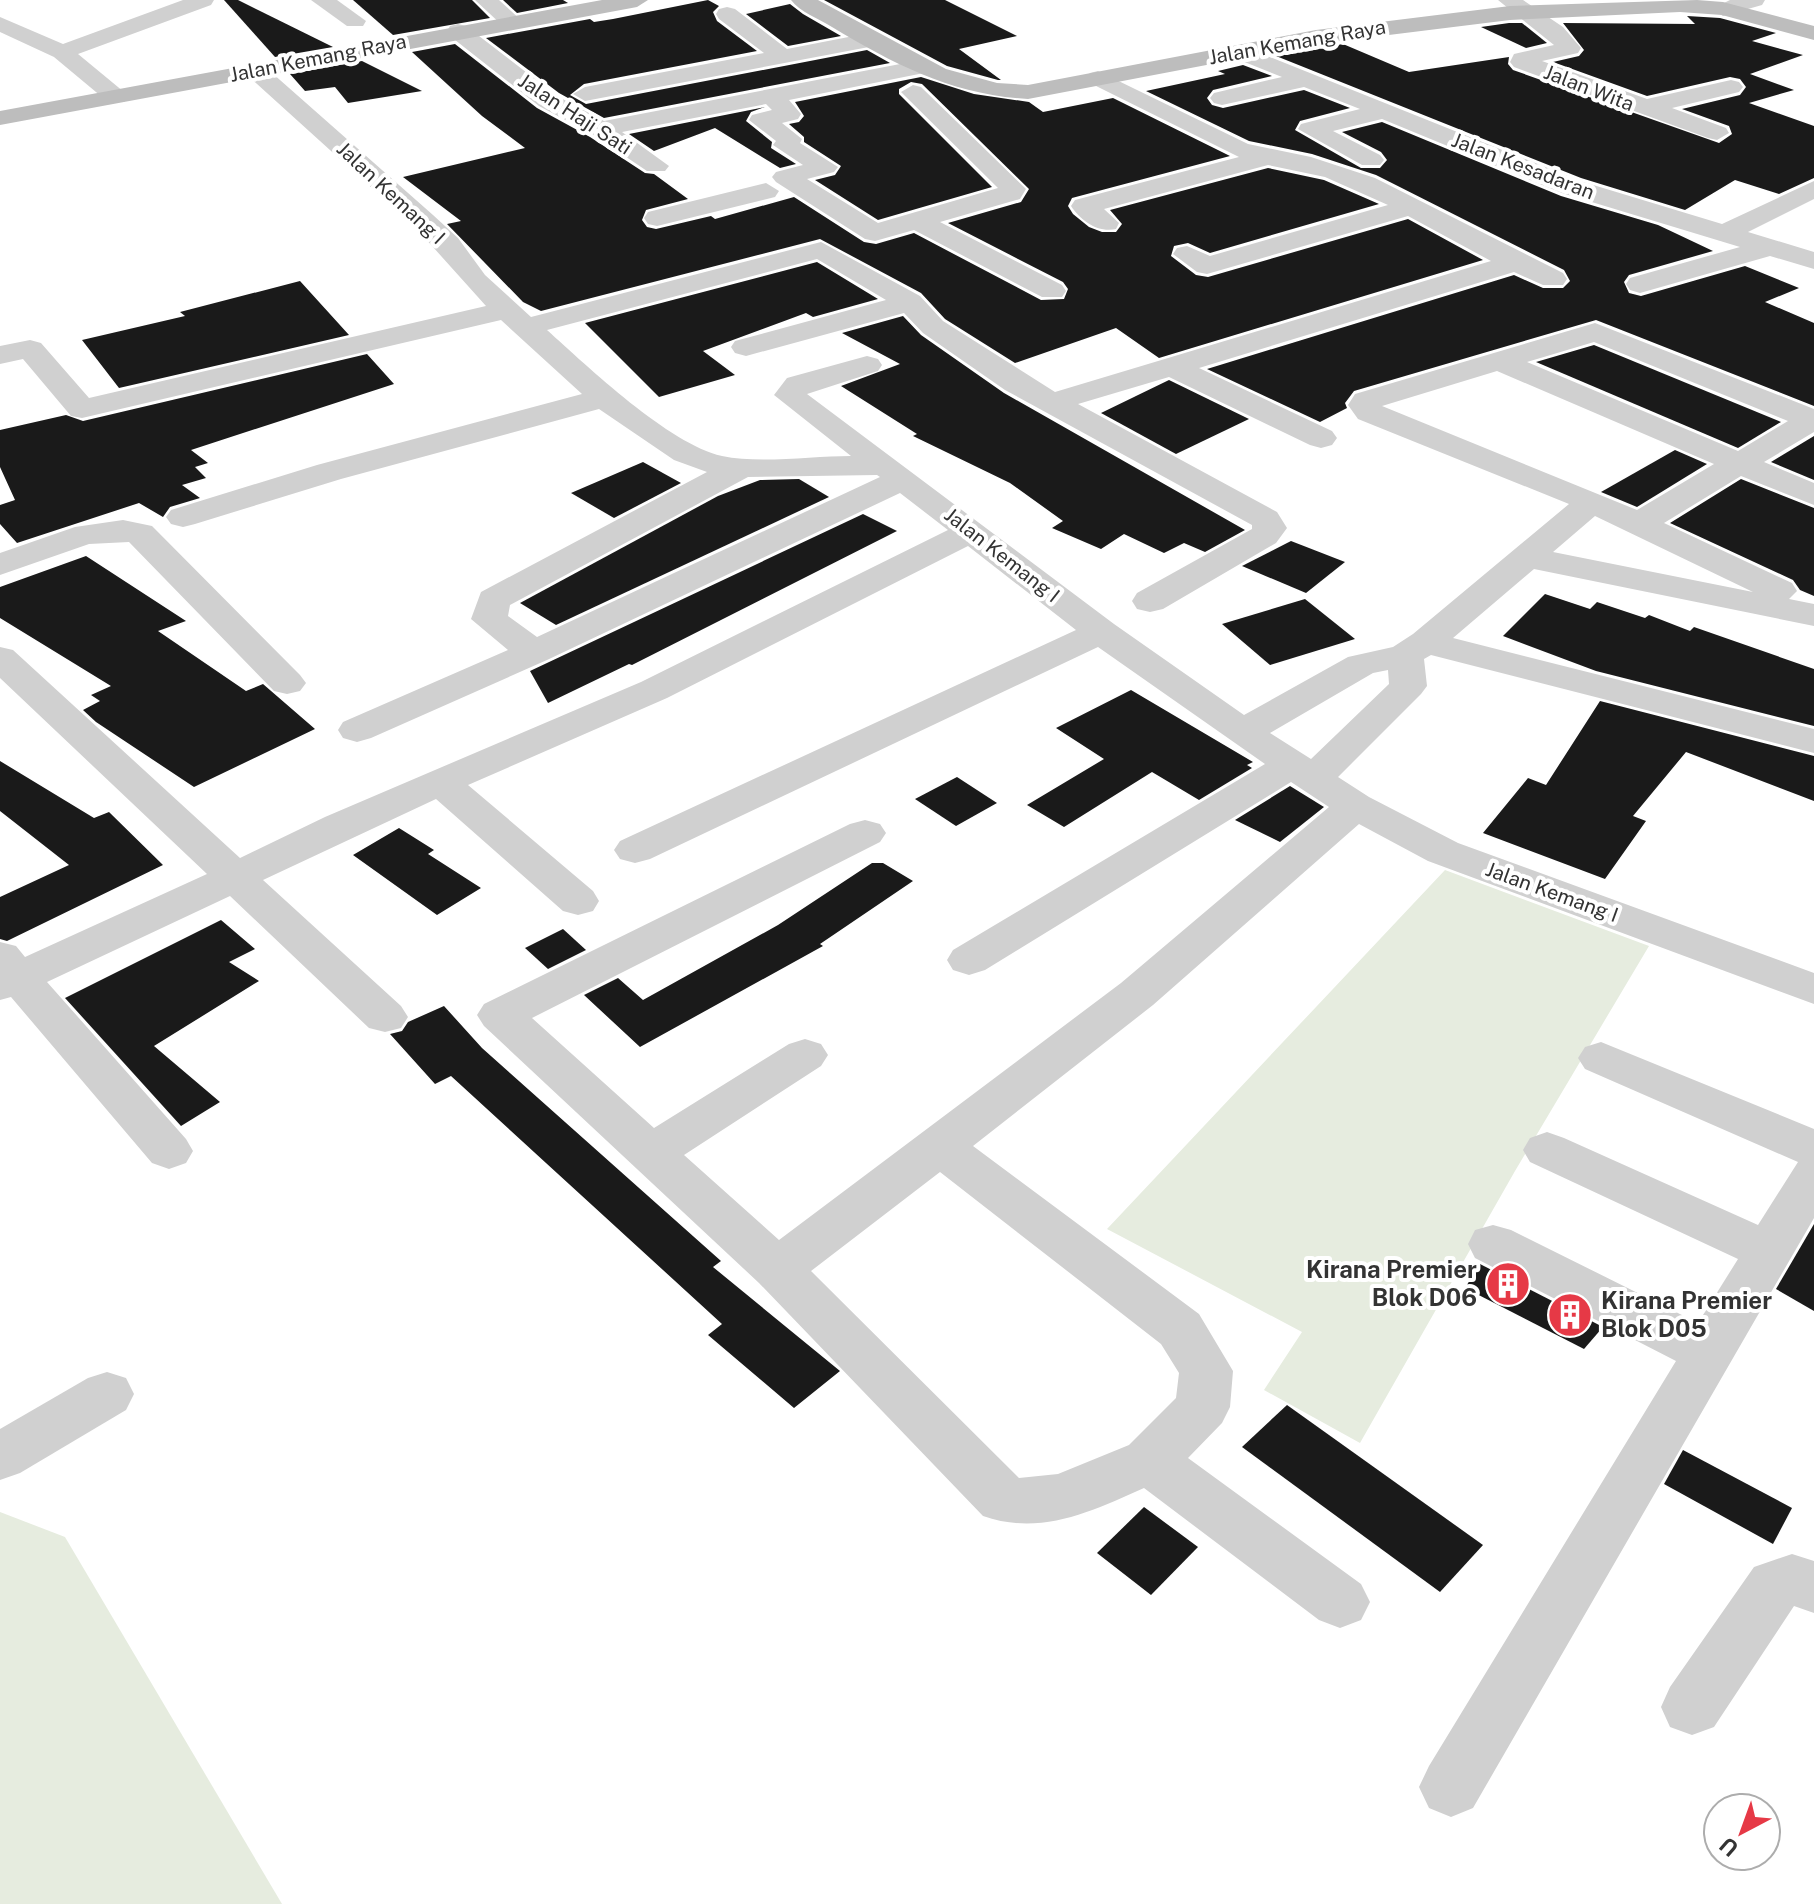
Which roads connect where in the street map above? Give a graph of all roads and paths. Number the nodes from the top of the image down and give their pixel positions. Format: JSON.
{"nodes":[{"id":1,"x":203,"y":0,"type":"edge"},
{"id":2,"x":322,"y":0,"type":"edge"},
{"id":3,"x":486,"y":0,"type":"edge"},
{"id":4,"x":637,"y":0,"type":"edge"},
{"id":5,"x":802,"y":0,"type":"edge"},
{"id":6,"x":1754,"y":0,"type":"edge"},
{"id":7,"x":1723,"y":5,"type":"edge"},
{"id":8,"x":1518,"y":6,"type":"edge"},
{"id":9,"x":727,"y":14,"type":"dead end"},
{"id":10,"x":355,"y":21,"type":"dead end"},
{"id":11,"x":512,"y":22,"type":"junction"},
{"id":12,"x":0,"y":24,"type":"edge"},
{"id":13,"x":458,"y":31,"type":"junction"},
{"id":14,"x":1814,"y":33,"type":"edge"},
{"id":15,"x":869,"y":40,"type":"junction"},
{"id":16,"x":62,"y":52,"type":"junction"},
{"id":17,"x":1240,"y":52,"type":"junction"},
{"id":18,"x":782,"y":56,"type":"junction"},
{"id":19,"x":255,"y":70,"type":"junction"},
{"id":20,"x":1098,"y":78,"type":"junction"},
{"id":21,"x":1306,"y":79,"type":"junction"},
{"id":22,"x":917,"y":80,"type":"junction"},
{"id":23,"x":1731,"y":87,"type":"dead end"},
{"id":24,"x":585,"y":94,"type":"dead end"},
{"id":25,"x":116,"y":97,"type":"junction"},
{"id":26,"x":774,"y":98,"type":"junction"},
{"id":27,"x":1222,"y":98,"type":"dead end"},
{"id":28,"x":874,"y":100,"type":"dead end"},
{"id":29,"x":1642,"y":108,"type":"junction"},
{"id":30,"x":1383,"y":111,"type":"junction"},
{"id":31,"x":0,"y":118,"type":"edge"},
{"id":32,"x":601,"y":129,"type":"junction"},
{"id":33,"x":1717,"y":133,"type":"dead end"},
{"id":34,"x":1268,"y":157,"type":"junction"},
{"id":35,"x":1376,"y":162,"type":"dead end"},
{"id":36,"x":656,"y":166,"type":"dead end"},
{"id":37,"x":1814,"y":189,"type":"edge"},
{"id":38,"x":766,"y":191,"type":"dead end"},
{"id":39,"x":1385,"y":193,"type":"junction"},
{"id":40,"x":712,"y":204,"type":"junction"},
{"id":41,"x":1412,"y":206,"type":"junction"},
{"id":42,"x":657,"y":218,"type":"dead end"},
{"id":43,"x":733,"y":223,"type":"dead end"},
{"id":44,"x":921,"y":223,"type":"junction"},
{"id":45,"x":1106,"y":223,"type":"dead end"},
{"id":46,"x":1726,"y":233,"type":"junction"},
{"id":47,"x":1772,"y":247,"type":"junction"},
{"id":48,"x":1814,"y":261,"type":"edge"},
{"id":49,"x":1516,"y":262,"type":"junction"},
{"id":50,"x":1553,"y":279,"type":"dead end"},
{"id":51,"x":1640,"y":284,"type":"dead end"},
{"id":52,"x":1052,"y":291,"type":"dead end"},
{"id":53,"x":910,"y":302,"type":"junction"},
{"id":54,"x":516,"y":319,"type":"junction"},
{"id":55,"x":746,"y":347,"type":"dead end"},
{"id":56,"x":0,"y":355,"type":"edge"},
{"id":57,"x":1499,"y":361,"type":"junction"},
{"id":58,"x":867,"y":365,"type":"dead end"},
{"id":59,"x":1169,"y":365,"type":"junction"},
{"id":60,"x":604,"y":398,"type":"junction"},
{"id":61,"x":1050,"y":403,"type":"junction"},
{"id":62,"x":1813,"y":420,"type":"edge"},
{"id":63,"x":1321,"y":438,"type":"dead end"},
{"id":64,"x":1738,"y":462,"type":"junction"},
{"id":65,"x":742,"y":467,"type":"junction"},
{"id":66,"x":894,"y":472,"type":"junction"},
{"id":67,"x":1814,"y":495,"type":"edge"},
{"id":68,"x":1592,"y":502,"type":"junction"},
{"id":69,"x":183,"y":517,"type":"dead end"},
{"id":70,"x":1638,"y":524,"type":"junction"},
{"id":71,"x":972,"y":531,"type":"junction"},
{"id":72,"x":1526,"y":557,"type":"junction"},
{"id":73,"x":0,"y":565,"type":"edge"},
{"id":74,"x":1150,"y":601,"type":"dead end"},
{"id":75,"x":1814,"y":607,"type":"edge"},
{"id":76,"x":1814,"y":615,"type":"edge"},
{"id":77,"x":1101,"y":632,"type":"junction"},
{"id":78,"x":1415,"y":649,"type":"junction"},
{"id":79,"x":534,"y":652,"type":"junction"},
{"id":80,"x":0,"y":658,"type":"edge"},
{"id":81,"x":287,"y":683,"type":"dead end"},
{"id":82,"x":357,"y":730,"type":"dead end"},
{"id":83,"x":1243,"y":732,"type":"junction"},
{"id":84,"x":1814,"y":741,"type":"edge"},
{"id":85,"x":1301,"y":772,"type":"junction"},
{"id":86,"x":442,"y":783,"type":"junction"},
{"id":87,"x":1355,"y":806,"type":"junction"},
{"id":88,"x":865,"y":833,"type":"dead end"},
{"id":89,"x":635,"y":850,"type":"dead end"},
{"id":90,"x":237,"y":876,"type":"junction"},
{"id":91,"x":578,"y":901,"type":"dead end"},
{"id":92,"x":969,"y":960,"type":"dead end"},
{"id":93,"x":6,"y":973,"type":"edge"},
{"id":94,"x":1814,"y":989,"type":"edge"},
{"id":95,"x":385,"y":1017,"type":"dead end"},
{"id":96,"x":805,"y":1055,"type":"dead end"},
{"id":97,"x":1601,"y":1058,"type":"dead end"},
{"id":98,"x":940,"y":1146,"type":"junction"},
{"id":99,"x":1814,"y":1149,"type":"edge"},
{"id":100,"x":1547,"y":1150,"type":"dead end"},
{"id":101,"x":169,"y":1151,"type":"dead end"},
{"id":102,"x":651,"y":1153,"type":"junction"},
{"id":103,"x":1814,"y":1175,"type":"edge"},
{"id":104,"x":1493,"y":1244,"type":"dead end"},
{"id":105,"x":1768,"y":1251,"type":"junction"},
{"id":106,"x":777,"y":1269,"type":"junction"},
{"id":107,"x":1707,"y":1352,"type":"junction"},
{"id":108,"x":107,"y":1394,"type":"dead end"},
{"id":109,"x":0,"y":1457,"type":"edge"},
{"id":110,"x":1149,"y":1461,"type":"junction"},
{"id":111,"x":1814,"y":1587,"type":"edge"},
{"id":112,"x":1340,"y":1602,"type":"dead end"},
{"id":113,"x":1692,"y":1707,"type":"dead end"},
{"id":114,"x":1451,"y":1787,"type":"dead end"}],
"edges":[{"from":1,"to":16,"type":"street"},
{"from":2,"to":10,"type":"street"},
{"from":3,"to":11,"type":"street"},
{"from":4,"to":11,"type":"street","name":"Jalan Kemang Raya"},
{"from":5,"to":15,"type":"street"},
{"from":6,"to":7,"type":"street"},
{"from":7,"to":8,"type":"street","name":"Jalan Kemang Raya"},
{"from":7,"to":14,"type":"street","name":"Jalan Kemang Raya"},
{"from":8,"to":17,"type":"street","name":"Jalan Kemang Raya"},
{"from":8,"to":29,"type":"street","name":"Jalan Wita"},
{"from":9,"to":18,"type":"street"},
{"from":11,"to":13,"type":"street","name":"Jalan Kemang Raya"},
{"from":12,"to":16,"type":"street"},
{"from":13,"to":19,"type":"street","name":"Jalan Kemang Raya"},
{"from":13,"to":32,"type":"street","name":"Jalan Haji Sati"},
{"from":15,"to":18,"type":"street"},
{"from":15,"to":22,"type":"street"},
{"from":16,"to":25,"type":"street"},
{"from":17,"to":20,"type":"street","name":"Jalan Kemang Raya"},
{"from":17,"to":21,"type":"street","name":"Jalan Kesadaran"},
{"from":18,"to":24,"type":"street"},
{"from":19,"to":25,"type":"street","name":"Jalan Kemang Raya"},
{"from":19,"to":54,"type":"street","name":"Jalan Kemang I"},
{"from":20,"to":22,"type":"street","name":"Jalan Kemang Raya"},
{"from":20,"to":34,"type":"street"},
{"from":21,"to":27,"type":"street"},
{"from":21,"to":30,"type":"street","name":"Jalan Kesadaran"},
{"from":22,"to":26,"type":"street"},
{"from":22,"to":28,"type":"street"},
{"from":22,"to":44,"type":"street"},
{"from":23,"to":29,"type":"street"},
{"from":25,"to":31,"type":"street","name":"Jalan Kemang Raya"},
{"from":26,"to":32,"type":"street"},
{"from":26,"to":44,"type":"street"},
{"from":29,"to":33,"type":"street","name":"Jalan Wita"},
{"from":30,"to":35,"type":"street"},
{"from":30,"to":46,"type":"street","name":"Jalan Kesadaran"},
{"from":32,"to":36,"type":"street","name":"Jalan Haji Sati"},
{"from":34,"to":39,"type":"street"},
{"from":34,"to":45,"type":"street"},
{"from":37,"to":46,"type":"street"},
{"from":38,"to":40,"type":"street"},
{"from":39,"to":41,"type":"street"},
{"from":39,"to":41,"type":"street"},
{"from":40,"to":42,"type":"street"},
{"from":40,"to":43,"type":"street"},
{"from":41,"to":49,"type":"street"},
{"from":44,"to":52,"type":"street"},
{"from":46,"to":47,"type":"street","name":"Jalan Kesadaran"},
{"from":47,"to":48,"type":"street","name":"Jalan Kesadaran"},
{"from":47,"to":51,"type":"street"},
{"from":49,"to":50,"type":"street"},
{"from":49,"to":59,"type":"street"},
{"from":53,"to":54,"type":"street"},
{"from":53,"to":55,"type":"street"},
{"from":53,"to":61,"type":"street"},
{"from":54,"to":56,"type":"street"},
{"from":54,"to":60,"type":"street","name":"Jalan Kemang I"},
{"from":57,"to":62,"type":"street"},
{"from":57,"to":64,"type":"street"},
{"from":57,"to":68,"type":"street"},
{"from":58,"to":66,"type":"street"},
{"from":59,"to":61,"type":"street"},
{"from":59,"to":63,"type":"street"},
{"from":60,"to":65,"type":"street","name":"Jalan Kemang I"},
{"from":60,"to":69,"type":"street"},
{"from":61,"to":74,"type":"street"},
{"from":62,"to":64,"type":"street"},
{"from":64,"to":67,"type":"street"},
{"from":64,"to":70,"type":"street"},
{"from":65,"to":66,"type":"street","name":"Jalan Kemang I"},
{"from":65,"to":79,"type":"street"},
{"from":66,"to":71,"type":"street","name":"Jalan Kemang I"},
{"from":66,"to":79,"type":"street"},
{"from":68,"to":70,"type":"street"},
{"from":68,"to":72,"type":"street"},
{"from":70,"to":75,"type":"street"},
{"from":71,"to":77,"type":"street","name":"Jalan Kemang I"},
{"from":71,"to":86,"type":"street"},
{"from":72,"to":76,"type":"street"},
{"from":72,"to":78,"type":"street"},
{"from":73,"to":81,"type":"street"},
{"from":77,"to":83,"type":"street","name":"Jalan Kemang I"},
{"from":77,"to":89,"type":"street"},
{"from":78,"to":83,"type":"street"},
{"from":78,"to":84,"type":"street"},
{"from":78,"to":85,"type":"street"},
{"from":79,"to":82,"type":"street"},
{"from":80,"to":90,"type":"street"},
{"from":83,"to":85,"type":"street","name":"Jalan Kemang I"},
{"from":85,"to":87,"type":"street","name":"Jalan Kemang I"},
{"from":85,"to":92,"type":"street"},
{"from":86,"to":90,"type":"street"},
{"from":86,"to":91,"type":"street"},
{"from":87,"to":94,"type":"street","name":"Jalan Kemang I"},
{"from":87,"to":98,"type":"street"},
{"from":88,"to":102,"type":"street"},
{"from":90,"to":93,"type":"street"},
{"from":90,"to":95,"type":"street"},
{"from":93,"to":101,"type":"street"},
{"from":96,"to":102,"type":"street"},
{"from":97,"to":99,"type":"street"},
{"from":98,"to":106,"type":"street"},
{"from":98,"to":110,"type":"street"},
{"from":100,"to":105,"type":"street"},
{"from":102,"to":106,"type":"street"},
{"from":103,"to":105,"type":"street"},
{"from":104,"to":107,"type":"street"},
{"from":105,"to":107,"type":"street"},
{"from":106,"to":110,"type":"street"},
{"from":107,"to":114,"type":"street"},
{"from":108,"to":109,"type":"street"},
{"from":110,"to":112,"type":"street"},
{"from":111,"to":113,"type":"street"}]}
